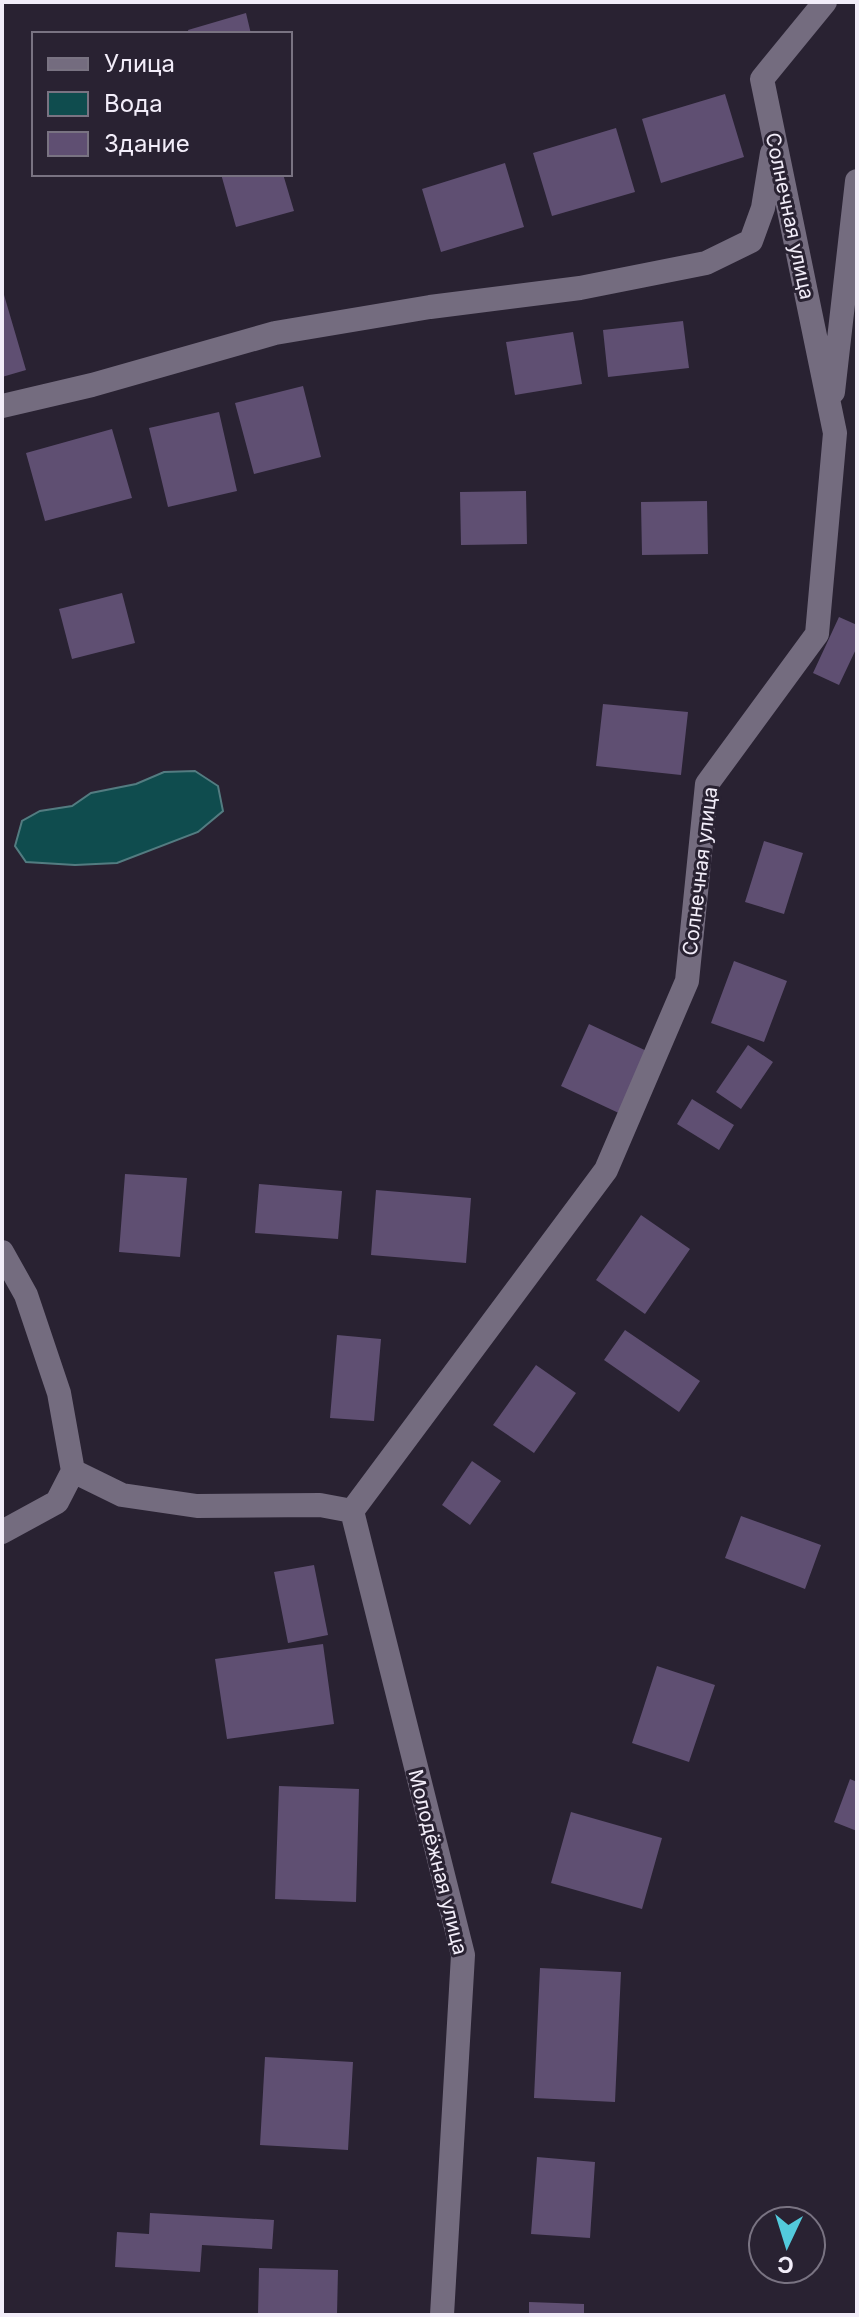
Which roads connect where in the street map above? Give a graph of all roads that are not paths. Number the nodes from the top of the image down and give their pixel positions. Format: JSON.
{"nodes":[{"id":1,"x":825,"y":2,"type":"edge"},
{"id":2,"x":774,"y":139,"type":"junction"},
{"id":3,"x":857,"y":181,"type":"edge"},
{"id":4,"x":2,"y":406,"type":"edge"},
{"id":5,"x":831,"y":414,"type":"junction"},
{"id":6,"x":2,"y":1252,"type":"edge"},
{"id":7,"x":73,"y":1471,"type":"junction"},
{"id":8,"x":352,"y":1511,"type":"junction"},
{"id":9,"x":2,"y":1532,"type":"edge"},
{"id":10,"x":442,"y":2315,"type":"edge"}],
"edges":[{"from":1,"to":2,"type":"street","name":"Солнечная улица"},
{"from":2,"to":4,"type":"street"},
{"from":2,"to":5,"type":"street","name":"Солнечная улица"},
{"from":3,"to":5,"type":"street"},
{"from":5,"to":8,"type":"street","name":"Солнечная улица"},
{"from":6,"to":7,"type":"street"},
{"from":7,"to":8,"type":"street"},
{"from":7,"to":9,"type":"street"},
{"from":8,"to":10,"type":"street","name":"Молодёжная улица"}]}
